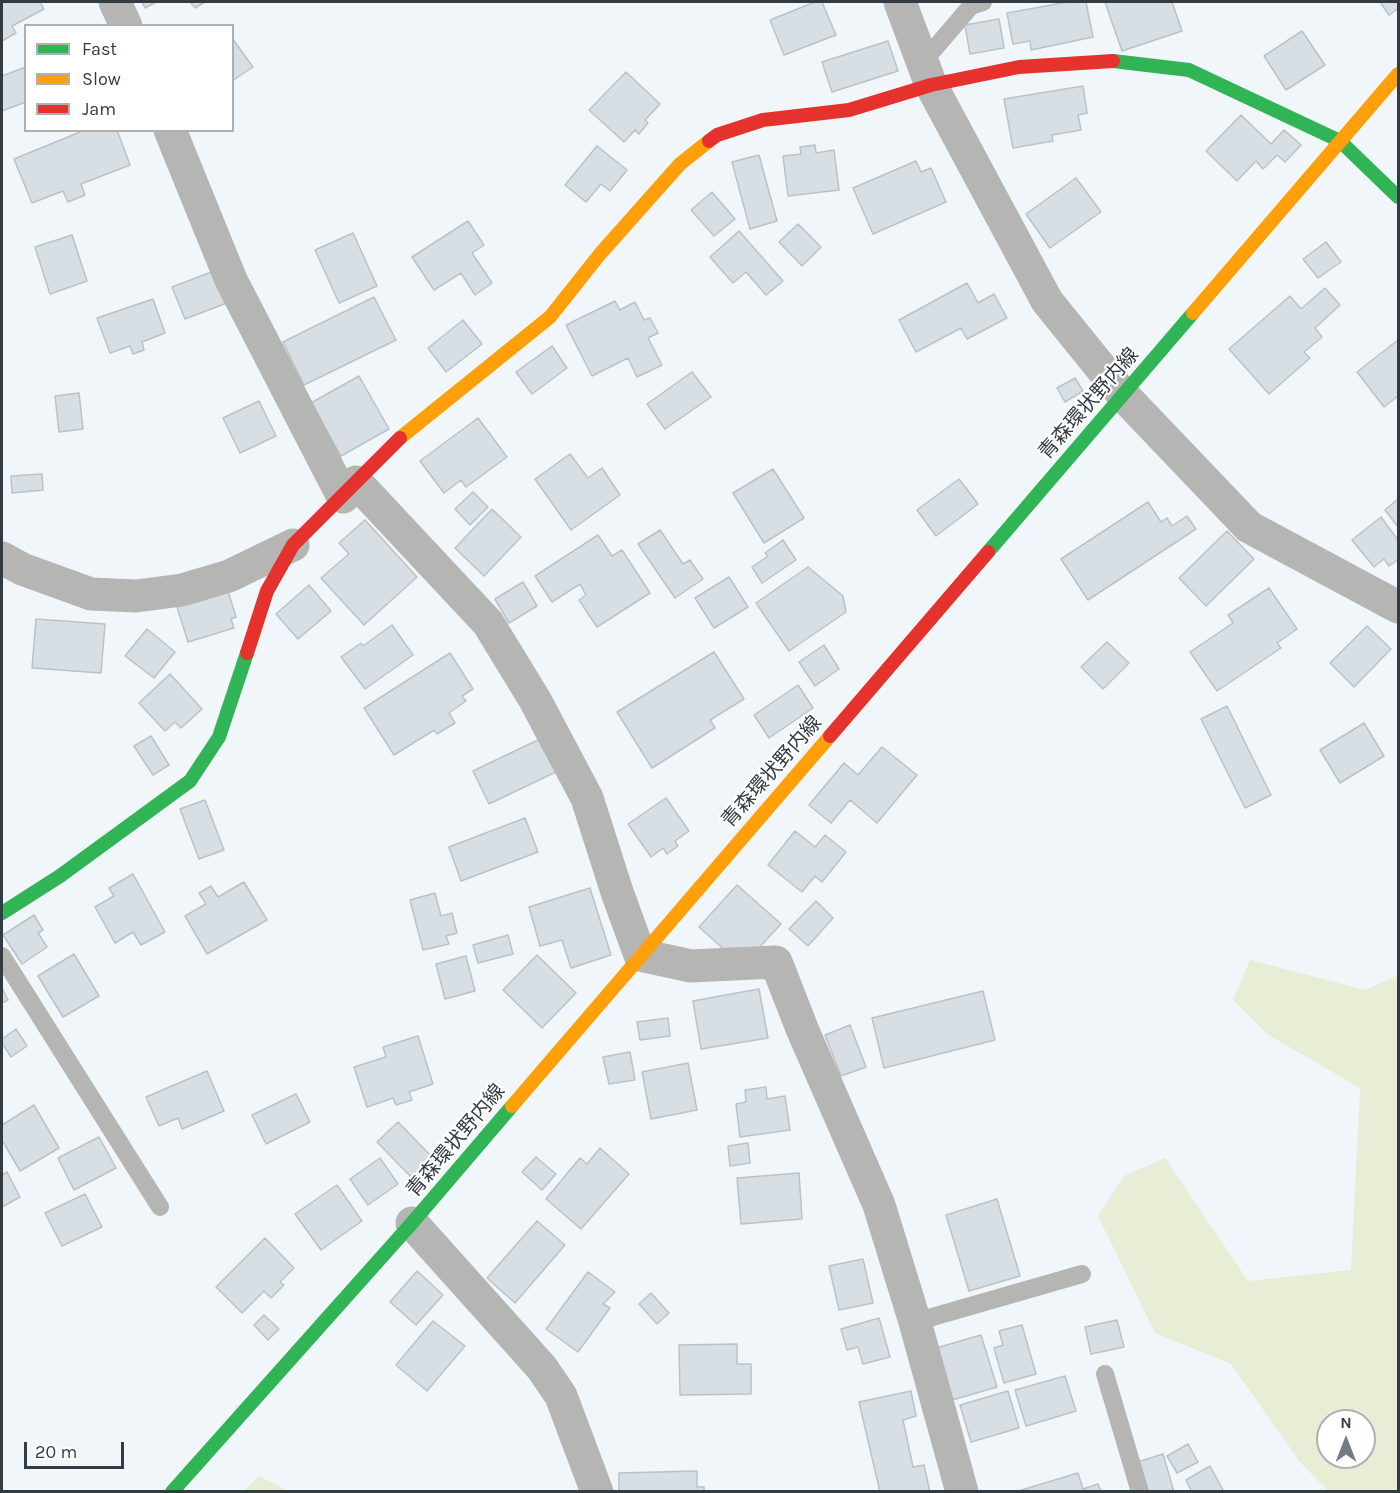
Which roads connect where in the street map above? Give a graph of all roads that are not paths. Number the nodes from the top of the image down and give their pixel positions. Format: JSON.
{"nodes":[{"id":1,"x":116,"y":2,"type":"edge"},
{"id":2,"x":900,"y":2,"type":"edge"},
{"id":3,"x":983,"y":2,"type":"edge"},
{"id":4,"x":125,"y":24,"type":"edge"},
{"id":5,"x":927,"y":74,"type":"junction"},
{"id":6,"x":1398,"y":74,"type":"edge"},
{"id":7,"x":171,"y":132,"type":"edge"},
{"id":8,"x":1340,"y":141,"type":"junction"},
{"id":9,"x":1398,"y":197,"type":"edge"},
{"id":10,"x":1123,"y":395,"type":"junction"},
{"id":11,"x":350,"y":489,"type":"junction"},
{"id":12,"x":292,"y":545,"type":"junction"},
{"id":13,"x":2,"y":558,"type":"edge"},
{"id":14,"x":1398,"y":607,"type":"edge"},
{"id":15,"x":2,"y":913,"type":"edge"},
{"id":16,"x":640,"y":955,"type":"junction"},
{"id":17,"x":2,"y":956,"type":"edge"},
{"id":18,"x":160,"y":1207,"type":"dead end"},
{"id":19,"x":412,"y":1223,"type":"junction"},
{"id":20,"x":1082,"y":1274,"type":"dead end"},
{"id":21,"x":915,"y":1322,"type":"junction"},
{"id":22,"x":1105,"y":1374,"type":"dead end"},
{"id":23,"x":172,"y":1491,"type":"edge"},
{"id":24,"x":597,"y":1491,"type":"edge"},
{"id":25,"x":962,"y":1491,"type":"edge"},
{"id":26,"x":1140,"y":1491,"type":"edge"}],
"edges":[{"from":1,"to":4,"type":"street"},
{"from":2,"to":5,"type":"street"},
{"from":3,"to":5,"type":"lane"},
{"from":5,"to":8,"type":"main road"},
{"from":5,"to":10,"type":"street"},
{"from":5,"to":11,"type":"main road"},
{"from":6,"to":8,"type":"main road","name":"青森環状野内線"},
{"from":7,"to":11,"type":"street"},
{"from":8,"to":9,"type":"main road"},
{"from":8,"to":10,"type":"main road","name":"青森環状野内線"},
{"from":10,"to":14,"type":"street"},
{"from":10,"to":16,"type":"main road","name":"青森環状野内線"},
{"from":11,"to":12,"type":"main road"},
{"from":11,"to":16,"type":"street"},
{"from":12,"to":13,"type":"street"},
{"from":12,"to":15,"type":"main road"},
{"from":16,"to":19,"type":"main road","name":"青森環状野内線"},
{"from":16,"to":21,"type":"street"},
{"from":17,"to":18,"type":"lane"},
{"from":19,"to":23,"type":"main road","name":"青森環状野内線"},
{"from":19,"to":24,"type":"street"},
{"from":20,"to":21,"type":"lane"},
{"from":21,"to":25,"type":"street"},
{"from":22,"to":26,"type":"lane"}]}
